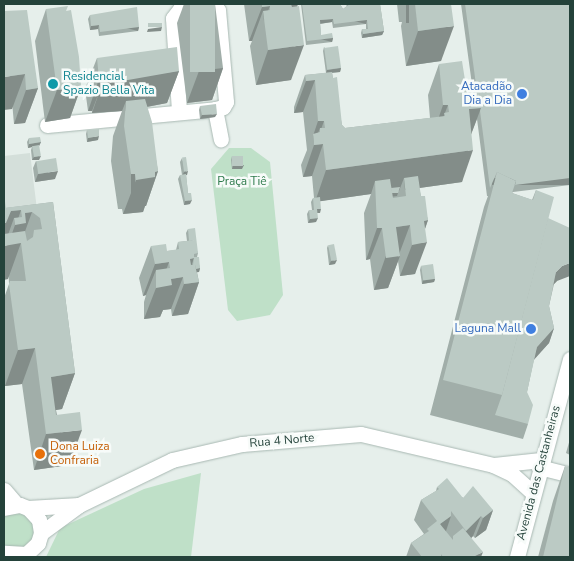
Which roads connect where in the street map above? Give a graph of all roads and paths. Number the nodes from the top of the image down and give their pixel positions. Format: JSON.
{"nodes":[{"id":1,"x":215,"y":108,"type":"junction"},
{"id":2,"x":178,"y":111,"type":"junction"},
{"id":3,"x":46,"y":125,"type":"dead end"},
{"id":4,"x":221,"y":139,"type":"dead end"},
{"id":5,"x":570,"y":359,"type":"edge"},
{"id":6,"x":540,"y":463,"type":"junction"},
{"id":7,"x":493,"y":465,"type":"junction"},
{"id":8,"x":570,"y":475,"type":"edge"},
{"id":9,"x":4,"y":490,"type":"edge"},
{"id":10,"x":532,"y":492,"type":"junction"},
{"id":11,"x":79,"y":505,"type":"junction"},
{"id":12,"x":16,"y":507,"type":"edge"},
{"id":13,"x":39,"y":544,"type":"edge"},
{"id":14,"x":9,"y":555,"type":"edge"},
{"id":15,"x":517,"y":557,"type":"edge"}],
"edges":[{"from":1,"to":2,"type":"street"},
{"from":1,"to":2,"type":"street"},
{"from":1,"to":4,"type":"street"},
{"from":2,"to":3,"type":"street"},
{"from":5,"to":6,"type":"street","name":"Avenida das Castanheiras"},
{"from":6,"to":7,"type":"street","name":"Rua 4 Norte"},
{"from":6,"to":8,"type":"street","name":"Rua 4 Norte"},
{"from":6,"to":10,"type":"street","name":"Avenida das Castanheiras"},
{"from":7,"to":10,"type":"street","name":"Rua 4 Norte"},
{"from":7,"to":11,"type":"street","name":"Rua 4 Norte"},
{"from":9,"to":12,"type":"street"},
{"from":10,"to":15,"type":"street","name":"Avenida das Castanheiras"},
{"from":11,"to":12,"type":"street","name":"Rua 4 Norte"},
{"from":11,"to":13,"type":"street","name":"Rua 4 Norte"},
{"from":12,"to":13,"type":"street"},
{"from":13,"to":14,"type":"street","name":"Rua 4 Norte"}]}
